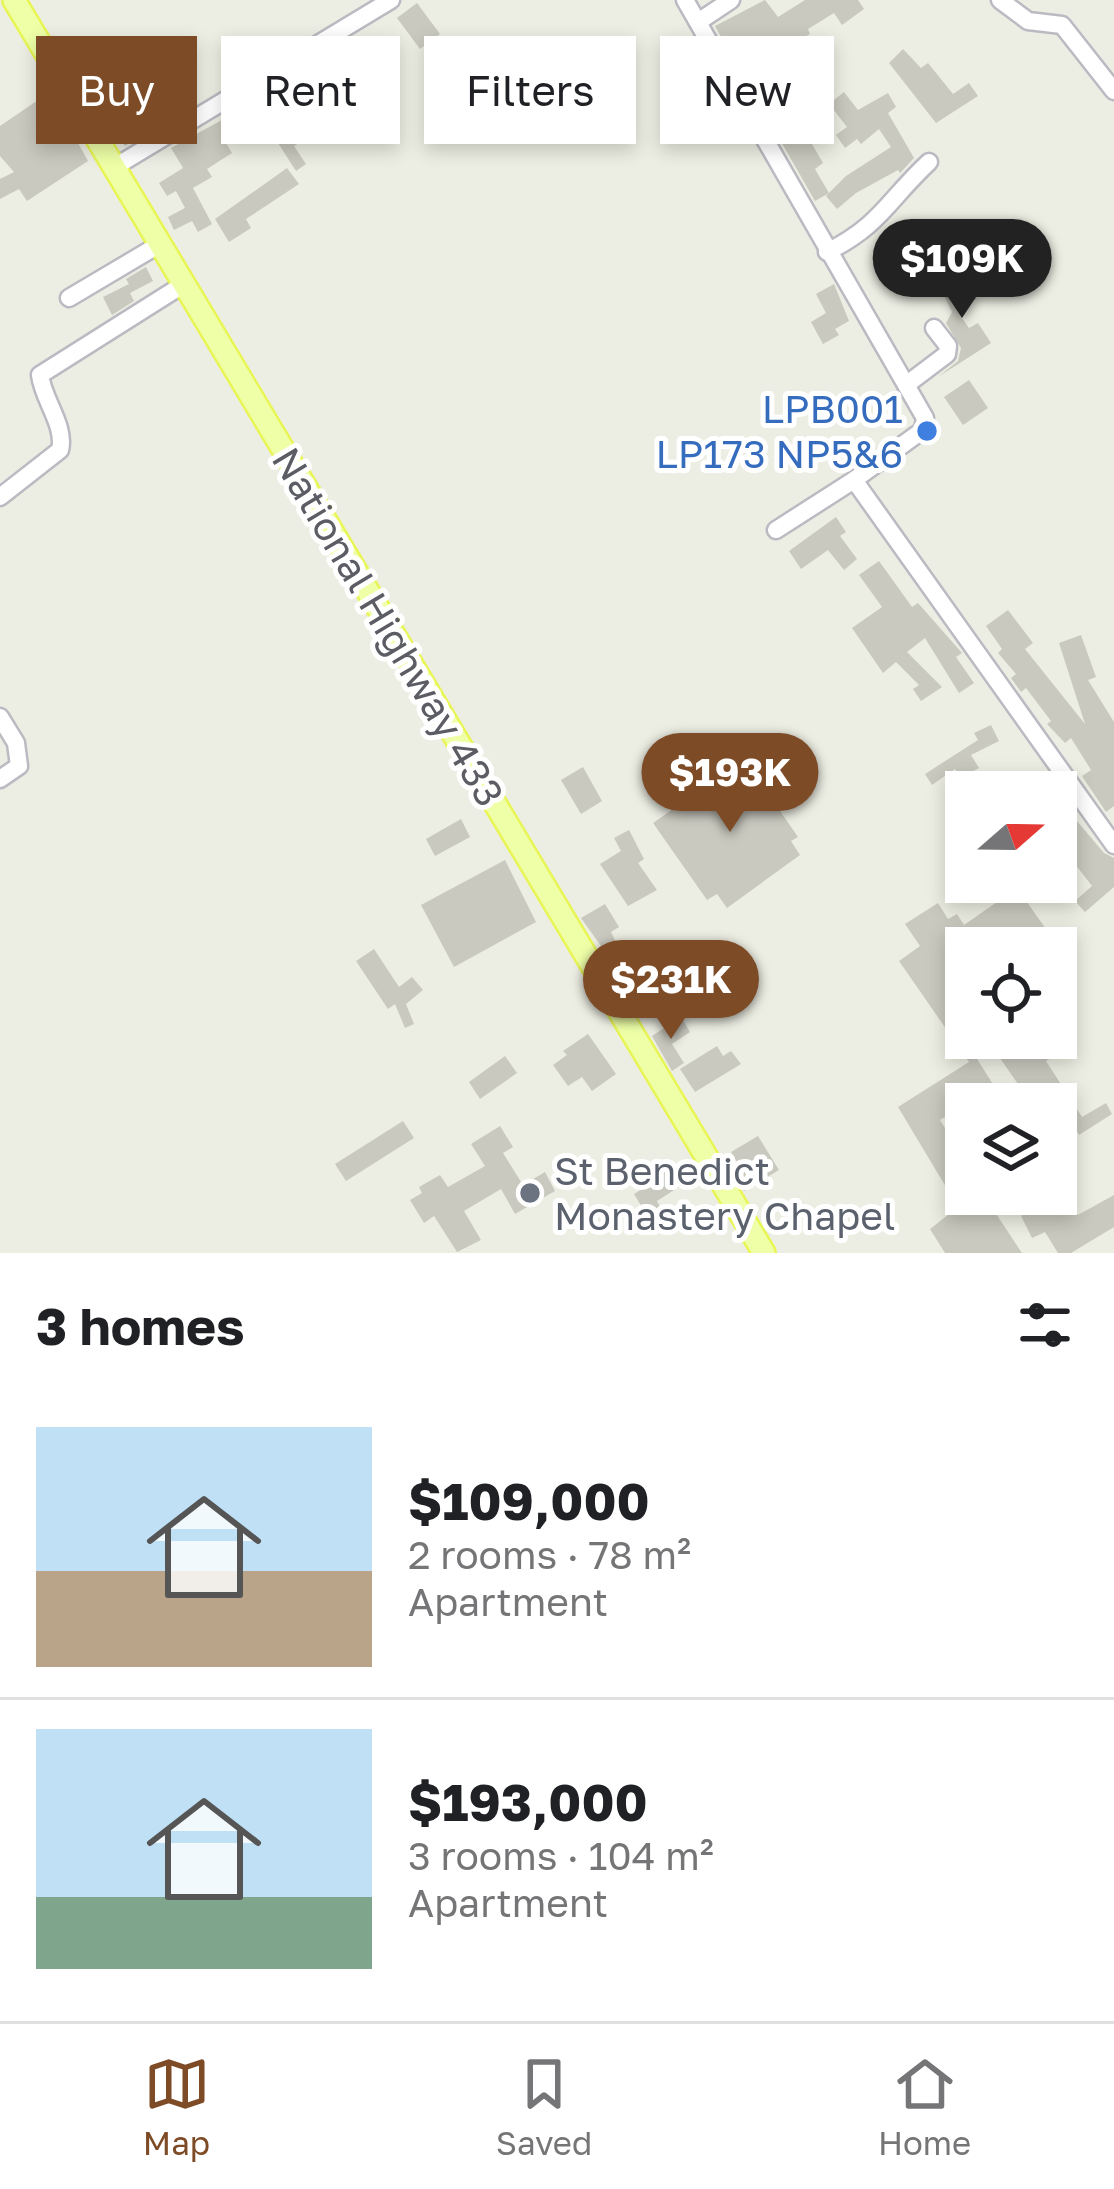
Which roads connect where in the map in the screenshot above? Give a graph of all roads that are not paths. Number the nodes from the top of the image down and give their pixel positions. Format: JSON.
{"nodes":[{"id":1,"x":14,"y":0,"type":"edge"},
{"id":2,"x":392,"y":0,"type":"edge"},
{"id":3,"x":685,"y":0,"type":"edge"},
{"id":4,"x":731,"y":0,"type":"edge"},
{"id":5,"x":1000,"y":0,"type":"edge"},
{"id":6,"x":698,"y":22,"type":"junction"},
{"id":7,"x":1114,"y":91,"type":"edge"},
{"id":8,"x":929,"y":162,"type":"dead end"},
{"id":9,"x":113,"y":168,"type":"junction"},
{"id":10,"x":160,"y":244,"type":"junction"},
{"id":11,"x":827,"y":252,"type":"junction"},
{"id":12,"x":184,"y":284,"type":"junction"},
{"id":13,"x":69,"y":298,"type":"dead end"},
{"id":14,"x":934,"y":328,"type":"dead end"},
{"id":15,"x":906,"y":385,"type":"junction"},
{"id":16,"x":854,"y":480,"type":"junction"},
{"id":17,"x":0,"y":497,"type":"edge"},
{"id":18,"x":776,"y":530,"type":"dead end"},
{"id":19,"x":0,"y":717,"type":"edge"},
{"id":20,"x":0,"y":779,"type":"edge"},
{"id":21,"x":1114,"y":844,"type":"edge"},
{"id":22,"x":764,"y":1253,"type":"edge"}],
"edges":[{"from":1,"to":9,"type":"main road","name":"National Highway 433"},
{"from":2,"to":9,"type":"street"},
{"from":3,"to":6,"type":"street"},
{"from":4,"to":6,"type":"street"},
{"from":5,"to":7,"type":"street"},
{"from":6,"to":11,"type":"street"},
{"from":8,"to":11,"type":"street"},
{"from":9,"to":10,"type":"main road","name":"National Highway 433"},
{"from":10,"to":12,"type":"main road","name":"National Highway 433"},
{"from":10,"to":13,"type":"street"},
{"from":11,"to":15,"type":"street"},
{"from":12,"to":17,"type":"street"},
{"from":12,"to":22,"type":"main road","name":"National Highway 433"},
{"from":14,"to":15,"type":"street"},
{"from":15,"to":16,"type":"street"},
{"from":16,"to":18,"type":"street"},
{"from":16,"to":21,"type":"street"},
{"from":19,"to":20,"type":"street"}]}
